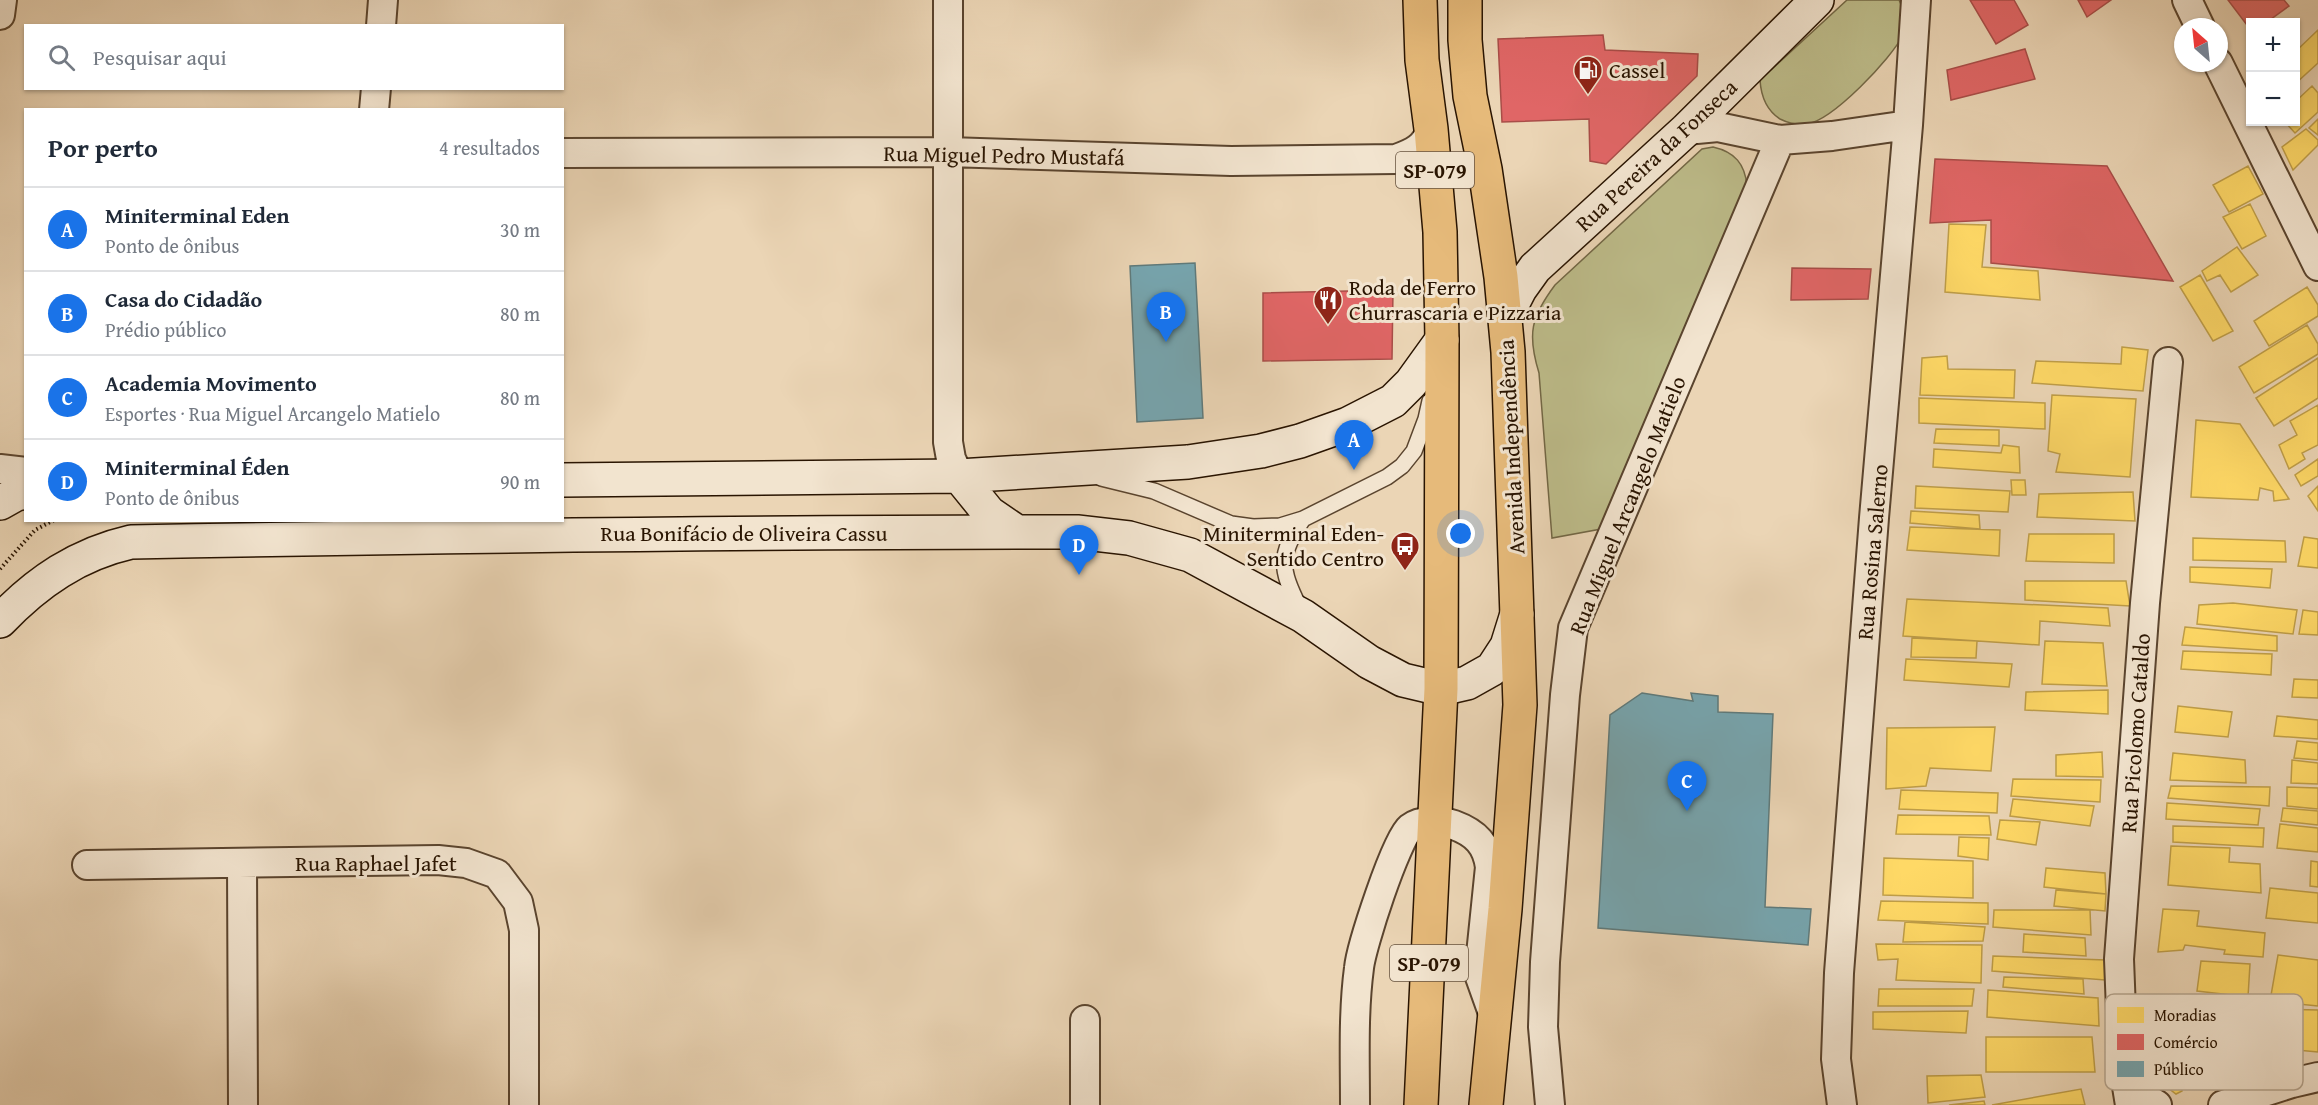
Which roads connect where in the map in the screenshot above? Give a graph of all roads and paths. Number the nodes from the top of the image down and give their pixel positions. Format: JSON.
{"nodes":[{"id":1,"x":2,"y":0,"type":"edge"},
{"id":2,"x":383,"y":0,"type":"edge"},
{"id":3,"x":948,"y":0,"type":"edge"},
{"id":4,"x":1420,"y":0,"type":"edge"},
{"id":5,"x":1465,"y":0,"type":"edge"},
{"id":6,"x":1817,"y":0,"type":"edge"},
{"id":7,"x":1916,"y":0,"type":"edge"},
{"id":8,"x":2187,"y":0,"type":"edge"},
{"id":9,"x":0,"y":15,"type":"edge"},
{"id":10,"x":2196,"y":18,"type":"edge"},
{"id":11,"x":381,"y":24,"type":"edge"},
{"id":12,"x":2222,"y":72,"type":"edge"},
{"id":13,"x":376,"y":90,"type":"edge"},
{"id":14,"x":374,"y":108,"type":"edge"},
{"id":15,"x":1908,"y":125,"type":"junction"},
{"id":16,"x":1431,"y":129,"type":"junction"},
{"id":17,"x":1686,"y":130,"type":"junction"},
{"id":18,"x":1780,"y":140,"type":"junction"},
{"id":19,"x":949,"y":152,"type":"junction"},
{"id":20,"x":564,"y":153,"type":"edge"},
{"id":21,"x":2318,"y":266,"type":"edge"},
{"id":22,"x":1505,"y":318,"type":"junction"},
{"id":23,"x":1442,"y":340,"type":"junction"},
{"id":24,"x":2168,"y":362,"type":"dead end"},
{"id":25,"x":0,"y":469,"type":"edge"},
{"id":26,"x":1048,"y":471,"type":"junction"},
{"id":27,"x":24,"y":472,"type":"edge"},
{"id":28,"x":959,"y":476,"type":"junction"},
{"id":29,"x":564,"y":480,"type":"edge"},
{"id":30,"x":24,"y":492,"type":"edge"},
{"id":31,"x":0,"y":503,"type":"edge"},
{"id":32,"x":1303,"y":519,"type":"junction"},
{"id":33,"x":50,"y":522,"type":"edge"},
{"id":34,"x":256,"y":522,"type":"edge"},
{"id":35,"x":1017,"y":532,"type":"junction"},
{"id":36,"x":164,"y":541,"type":"junction"},
{"id":37,"x":0,"y":569,"type":"edge"},
{"id":38,"x":1518,"y":609,"type":"junction"},
{"id":39,"x":1303,"y":616,"type":"junction"},
{"id":40,"x":0,"y":621,"type":"edge"},
{"id":41,"x":1441,"y":690,"type":"junction"},
{"id":42,"x":1435,"y":821,"type":"junction"},
{"id":43,"x":242,"y":863,"type":"junction"},
{"id":44,"x":87,"y":865,"type":"dead end"},
{"id":45,"x":2121,"y":994,"type":"edge"},
{"id":46,"x":1494,"y":1016,"type":"junction"},
{"id":47,"x":1085,"y":1020,"type":"dead end"},
{"id":48,"x":2318,"y":1077,"type":"edge"},
{"id":49,"x":2303,"y":1080,"type":"edge"},
{"id":50,"x":2270,"y":1090,"type":"edge"},
{"id":51,"x":2128,"y":1092,"type":"edge"},
{"id":52,"x":243,"y":1105,"type":"edge"},
{"id":53,"x":524,"y":1105,"type":"edge"},
{"id":54,"x":1085,"y":1105,"type":"edge"},
{"id":55,"x":1354,"y":1105,"type":"edge"},
{"id":56,"x":1421,"y":1105,"type":"edge"},
{"id":57,"x":1486,"y":1105,"type":"edge"},
{"id":58,"x":1550,"y":1105,"type":"edge"},
{"id":59,"x":1842,"y":1105,"type":"edge"},
{"id":60,"x":2157,"y":1105,"type":"edge"},
{"id":61,"x":2223,"y":1105,"type":"edge"}],
"edges":[{"from":1,"to":9,"type":"street"},
{"from":2,"to":11,"type":"street"},
{"from":3,"to":19,"type":"street"},
{"from":4,"to":16,"type":"main road","number":"SP-079"},
{"from":5,"to":22,"type":"main road","name":"Avenida Independência","number":"SP-079"},
{"from":6,"to":17,"type":"main road","name":"Rua Pereira da Fonseca"},
{"from":7,"to":15,"type":"street","name":"Rua Rosina Salerno"},
{"from":8,"to":10,"type":"street"},
{"from":12,"to":21,"type":"street"},
{"from":13,"to":14,"type":"street"},
{"from":15,"to":18,"type":"street"},
{"from":15,"to":59,"type":"street","name":"Rua Rosina Salerno"},
{"from":16,"to":19,"type":"street","name":"Rua Miguel Pedro Mustafá"},
{"from":16,"to":23,"type":"main road","number":"SP-079"},
{"from":17,"to":18,"type":"street"},
{"from":17,"to":22,"type":"main road","name":"Rua Pereira da Fonseca"},
{"from":18,"to":58,"type":"street","name":"Rua Miguel Arcangelo Matielo"},
{"from":19,"to":20,"type":"street","name":"Rua Miguel Pedro Mustafá"},
{"from":19,"to":28,"type":"street"},
{"from":22,"to":38,"type":"main road","name":"Avenida Independência","number":"SP-079"},
{"from":23,"to":26,"type":"main road"},
{"from":23,"to":32,"type":"lane"},
{"from":23,"to":41,"type":"main road","number":"SP-079"},
{"from":24,"to":45,"type":"street","name":"Rua Picolomo Cataldo"},
{"from":25,"to":27,"type":"street"},
{"from":26,"to":28,"type":"main road"},
{"from":26,"to":32,"type":"lane"},
{"from":28,"to":29,"type":"main road"},
{"from":28,"to":35,"type":"main road"},
{"from":30,"to":31,"type":"main road"},
{"from":32,"to":39,"type":"lane"},
{"from":33,"to":37,"type":"path"},
{"from":34,"to":36,"type":"main road"},
{"from":35,"to":36,"type":"main road","name":"Rua Bonifácio de Oliveira Cassu"},
{"from":35,"to":39,"type":"main road","name":"Rua Bonifácio de Oliveira Cassu"},
{"from":36,"to":40,"type":"main road","name":"Rua Bonifácio de Oliveira Cassu"},
{"from":38,"to":41,"type":"main road","name":"Avenida Independência","number":"SP-079"},
{"from":38,"to":46,"type":"main road","name":"Avenida Independência","number":"SP-079"},
{"from":39,"to":41,"type":"main road","name":"Rua Bonifácio de Oliveira Cassu"},
{"from":41,"to":42,"type":"main road","number":"SP-079"},
{"from":42,"to":46,"type":"street","name":"Avenida Independência"},
{"from":42,"to":55,"type":"street"},
{"from":42,"to":56,"type":"main road","number":"SP-079"},
{"from":43,"to":44,"type":"street","name":"Rua Raphael Jafet"},
{"from":43,"to":52,"type":"street"},
{"from":43,"to":53,"type":"street","name":"Rua Raphael Jafet"},
{"from":46,"to":57,"type":"main road","name":"Avenida Independência","number":"SP-079"},
{"from":47,"to":54,"type":"street"},
{"from":48,"to":49,"type":"street"},
{"from":50,"to":61,"type":"street"},
{"from":51,"to":60,"type":"street"}]}
